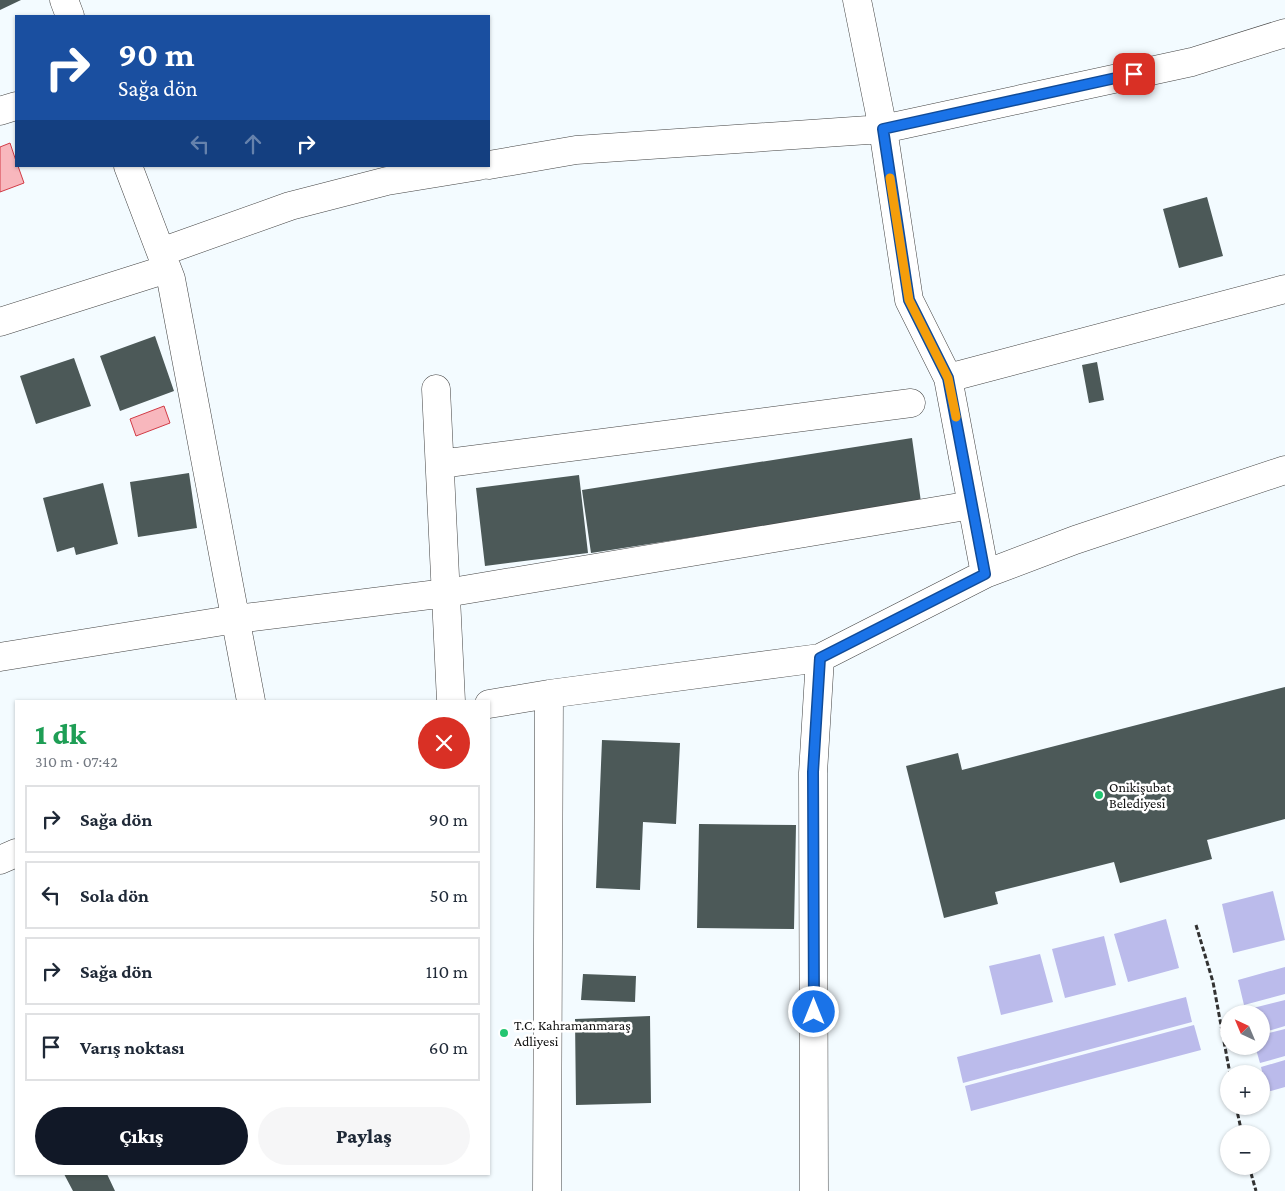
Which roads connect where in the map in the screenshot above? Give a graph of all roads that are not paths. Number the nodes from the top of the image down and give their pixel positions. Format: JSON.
{"nodes":[{"id":1,"x":64,"y":0,"type":"edge"},
{"id":2,"x":857,"y":0,"type":"edge"},
{"id":3,"x":70,"y":15,"type":"edge"},
{"id":4,"x":1285,"y":32,"type":"edge"},
{"id":5,"x":15,"y":106,"type":"edge"},
{"id":6,"x":0,"y":111,"type":"edge"},
{"id":7,"x":883,"y":129,"type":"junction"},
{"id":8,"x":490,"y":164,"type":"edge"},
{"id":9,"x":128,"y":167,"type":"edge"},
{"id":10,"x":473,"y":167,"type":"edge"},
{"id":11,"x":164,"y":261,"type":"junction"},
{"id":12,"x":1285,"y":289,"type":"edge"},
{"id":13,"x":0,"y":322,"type":"edge"},
{"id":14,"x":948,"y":378,"type":"junction"},
{"id":15,"x":436,"y":389,"type":"dead end"},
{"id":16,"x":911,"y":404,"type":"dead end"},
{"id":17,"x":440,"y":464,"type":"junction"},
{"id":18,"x":1285,"y":470,"type":"edge"},
{"id":19,"x":972,"y":505,"type":"junction"},
{"id":20,"x":985,"y":574,"type":"junction"},
{"id":21,"x":446,"y":593,"type":"junction"},
{"id":22,"x":236,"y":619,"type":"junction"},
{"id":23,"x":0,"y":658,"type":"edge"},
{"id":24,"x":820,"y":658,"type":"junction"},
{"id":25,"x":549,"y":694,"type":"junction"},
{"id":26,"x":251,"y":700,"type":"edge"},
{"id":27,"x":451,"y":700,"type":"edge"},
{"id":28,"x":490,"y":704,"type":"edge"},
{"id":29,"x":15,"y":853,"type":"edge"},
{"id":30,"x":0,"y":860,"type":"edge"},
{"id":31,"x":547,"y":1191,"type":"edge"},
{"id":32,"x":814,"y":1191,"type":"edge"}],
"edges":[{"from":1,"to":3,"type":"street"},
{"from":2,"to":7,"type":"street"},
{"from":4,"to":7,"type":"street"},
{"from":5,"to":6,"type":"street"},
{"from":7,"to":8,"type":"street"},
{"from":7,"to":14,"type":"street"},
{"from":9,"to":11,"type":"street"},
{"from":10,"to":11,"type":"street"},
{"from":11,"to":13,"type":"street"},
{"from":11,"to":22,"type":"street"},
{"from":12,"to":14,"type":"street"},
{"from":14,"to":19,"type":"street"},
{"from":15,"to":17,"type":"street"},
{"from":16,"to":17,"type":"street"},
{"from":17,"to":21,"type":"street"},
{"from":18,"to":20,"type":"street"},
{"from":19,"to":20,"type":"street"},
{"from":19,"to":21,"type":"street"},
{"from":20,"to":24,"type":"street"},
{"from":21,"to":22,"type":"street"},
{"from":21,"to":27,"type":"street"},
{"from":22,"to":23,"type":"street"},
{"from":22,"to":26,"type":"street"},
{"from":24,"to":25,"type":"street"},
{"from":24,"to":32,"type":"street"},
{"from":25,"to":28,"type":"street"},
{"from":25,"to":31,"type":"street"},
{"from":29,"to":30,"type":"street"}]}
